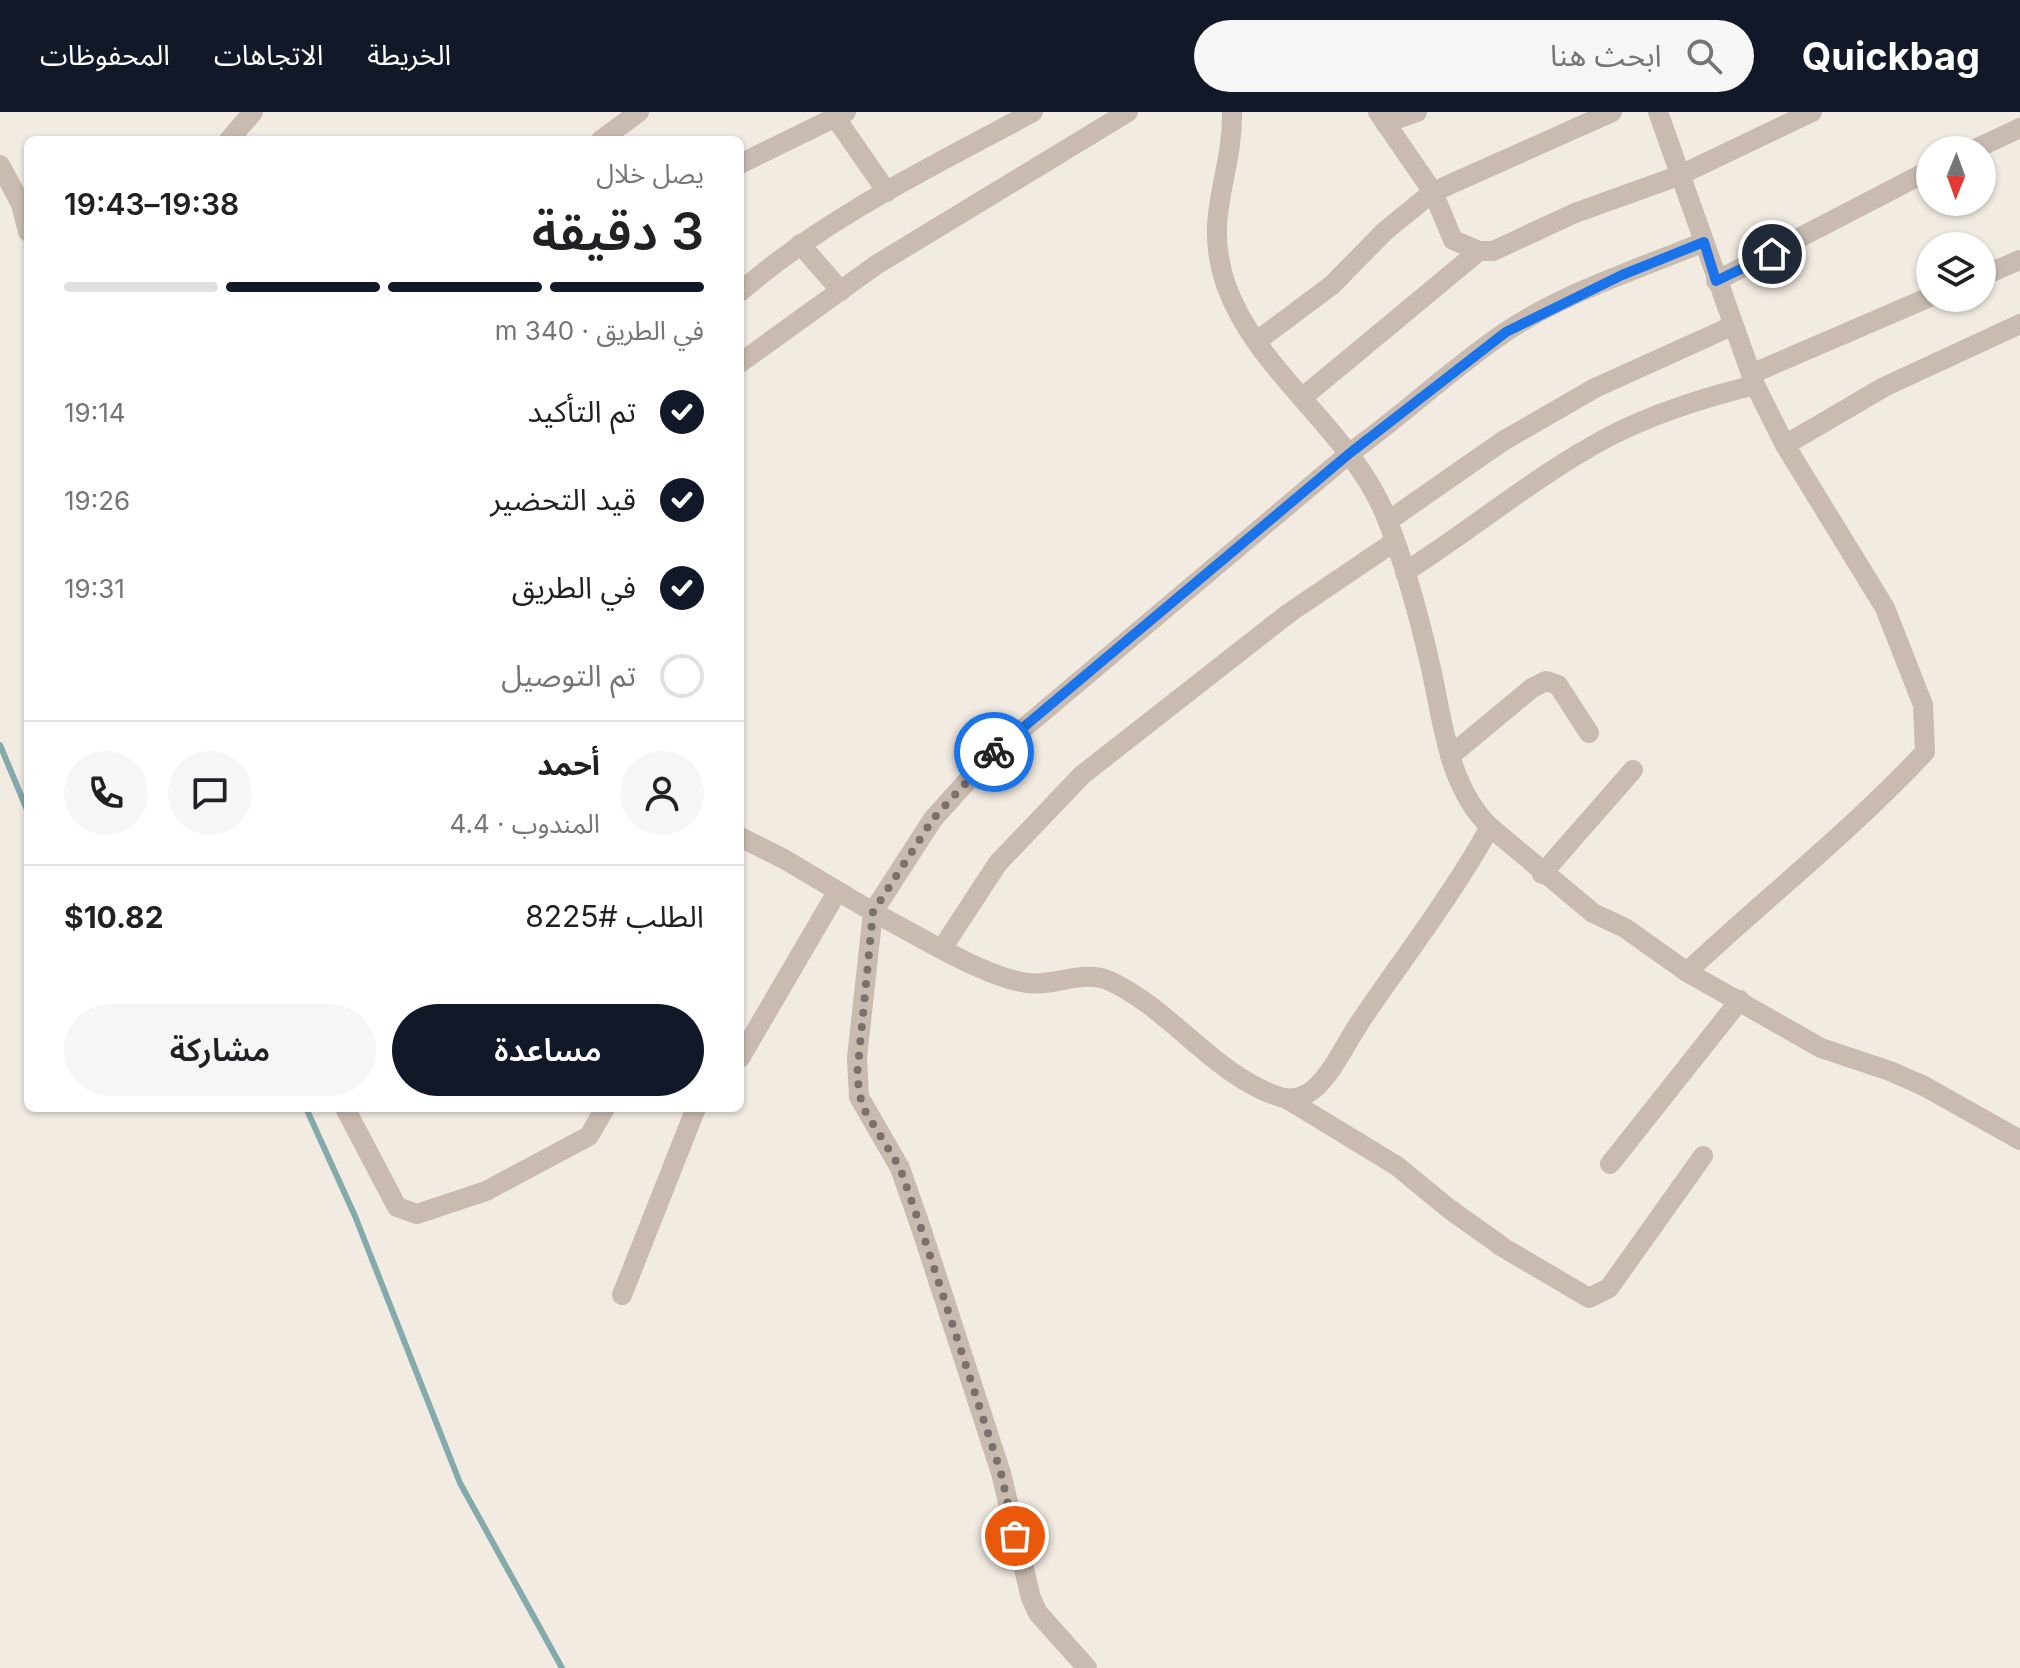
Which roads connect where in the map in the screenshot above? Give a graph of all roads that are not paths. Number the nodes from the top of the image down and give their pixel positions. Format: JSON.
{"nodes":[{"id":1,"x":253,"y":112,"type":"edge"},
{"id":2,"x":1033,"y":112,"type":"edge"},
{"id":3,"x":1128,"y":112,"type":"edge"},
{"id":4,"x":1232,"y":112,"type":"edge"},
{"id":5,"x":1417,"y":112,"type":"edge"},
{"id":6,"x":1612,"y":112,"type":"edge"},
{"id":7,"x":1658,"y":112,"type":"edge"},
{"id":8,"x":1812,"y":112,"type":"edge"},
{"id":9,"x":841,"y":114,"type":"edge"},
{"id":10,"x":1382,"y":118,"type":"edge"},
{"id":11,"x":632,"y":124,"type":"edge"},
{"id":12,"x":2020,"y":128,"type":"edge"},
{"id":13,"x":232,"y":136,"type":"edge"},
{"id":14,"x":609,"y":136,"type":"edge"},
{"id":15,"x":1996,"y":139,"type":"edge"},
{"id":16,"x":744,"y":162,"type":"edge"},
{"id":17,"x":0,"y":165,"type":"edge"},
{"id":18,"x":1678,"y":176,"type":"junction"},
{"id":19,"x":1916,"y":177,"type":"edge"},
{"id":20,"x":887,"y":192,"type":"junction"},
{"id":21,"x":1433,"y":192,"type":"junction"},
{"id":22,"x":24,"y":216,"type":"edge"},
{"id":23,"x":1704,"y":242,"type":"junction"},
{"id":24,"x":800,"y":244,"type":"junction"},
{"id":25,"x":1479,"y":251,"type":"junction"},
{"id":26,"x":2020,"y":260,"type":"edge"},
{"id":27,"x":1996,"y":270,"type":"edge"},
{"id":28,"x":1716,"y":281,"type":"junction"},
{"id":29,"x":744,"y":289,"type":"edge"},
{"id":30,"x":841,"y":291,"type":"junction"},
{"id":31,"x":1916,"y":303,"type":"edge"},
{"id":32,"x":2020,"y":324,"type":"edge"},
{"id":33,"x":1732,"y":326,"type":"junction"},
{"id":34,"x":1257,"y":341,"type":"junction"},
{"id":35,"x":744,"y":360,"type":"edge"},
{"id":36,"x":1753,"y":379,"type":"junction"},
{"id":37,"x":1303,"y":397,"type":"junction"},
{"id":38,"x":1785,"y":445,"type":"junction"},
{"id":39,"x":1350,"y":453,"type":"junction"},
{"id":40,"x":1388,"y":521,"type":"junction"},
{"id":41,"x":1394,"y":542,"type":"junction"},
{"id":42,"x":1405,"y":572,"type":"junction"},
{"id":43,"x":1589,"y":733,"type":"dead end"},
{"id":44,"x":1450,"y":756,"type":"junction"},
{"id":45,"x":1633,"y":770,"type":"dead end"},
{"id":46,"x":1490,"y":827,"type":"junction"},
{"id":47,"x":744,"y":839,"type":"edge"},
{"id":48,"x":1542,"y":874,"type":"junction"},
{"id":49,"x":837,"y":892,"type":"junction"},
{"id":50,"x":873,"y":912,"type":"junction"},
{"id":51,"x":943,"y":947,"type":"junction"},
{"id":52,"x":1687,"y":972,"type":"junction"},
{"id":53,"x":1740,"y":1000,"type":"junction"},
{"id":54,"x":744,"y":1051,"type":"edge"},
{"id":55,"x":1287,"y":1099,"type":"junction"},
{"id":56,"x":347,"y":1112,"type":"edge"},
{"id":57,"x":603,"y":1112,"type":"edge"},
{"id":58,"x":694,"y":1112,"type":"edge"},
{"id":59,"x":2020,"y":1140,"type":"edge"},
{"id":60,"x":1703,"y":1156,"type":"dead end"},
{"id":61,"x":1610,"y":1164,"type":"dead end"},
{"id":62,"x":622,"y":1295,"type":"dead end"},
{"id":63,"x":1087,"y":1668,"type":"edge"}],
"edges":[{"from":1,"to":13,"type":"street"},
{"from":2,"to":20,"type":"street"},
{"from":3,"to":30,"type":"street"},
{"from":4,"to":34,"type":"street"},
{"from":5,"to":10,"type":"street"},
{"from":6,"to":21,"type":"street"},
{"from":7,"to":18,"type":"street"},
{"from":8,"to":18,"type":"street"},
{"from":9,"to":16,"type":"street"},
{"from":9,"to":20,"type":"street"},
{"from":10,"to":21,"type":"street"},
{"from":11,"to":14,"type":"street"},
{"from":12,"to":15,"type":"street"},
{"from":17,"to":22,"type":"street"},
{"from":18,"to":23,"type":"street"},
{"from":18,"to":25,"type":"street"},
{"from":19,"to":28,"type":"street"},
{"from":20,"to":24,"type":"street"},
{"from":21,"to":25,"type":"street"},
{"from":21,"to":34,"type":"street"},
{"from":23,"to":28,"type":"street"},
{"from":23,"to":39,"type":"street"},
{"from":24,"to":29,"type":"street"},
{"from":24,"to":30,"type":"street"},
{"from":25,"to":37,"type":"street"},
{"from":26,"to":27,"type":"street"},
{"from":28,"to":33,"type":"street"},
{"from":30,"to":35,"type":"street"},
{"from":31,"to":36,"type":"street"},
{"from":32,"to":38,"type":"street"},
{"from":33,"to":36,"type":"street"},
{"from":33,"to":40,"type":"street"},
{"from":34,"to":37,"type":"street"},
{"from":36,"to":38,"type":"street"},
{"from":36,"to":42,"type":"street"},
{"from":37,"to":39,"type":"street"},
{"from":38,"to":52,"type":"street"},
{"from":39,"to":40,"type":"street"},
{"from":39,"to":50,"type":"street"},
{"from":40,"to":41,"type":"street"},
{"from":41,"to":42,"type":"street"},
{"from":41,"to":51,"type":"street"},
{"from":42,"to":44,"type":"street"},
{"from":43,"to":44,"type":"street"},
{"from":44,"to":46,"type":"street"},
{"from":45,"to":48,"type":"street"},
{"from":46,"to":48,"type":"street"},
{"from":46,"to":55,"type":"street"},
{"from":47,"to":49,"type":"street"},
{"from":48,"to":52,"type":"street"},
{"from":49,"to":50,"type":"street"},
{"from":49,"to":54,"type":"street"},
{"from":50,"to":51,"type":"street"},
{"from":50,"to":63,"type":"street"},
{"from":51,"to":55,"type":"street"},
{"from":52,"to":53,"type":"street"},
{"from":53,"to":59,"type":"street"},
{"from":53,"to":61,"type":"street"},
{"from":55,"to":60,"type":"street"},
{"from":56,"to":57,"type":"street"},
{"from":58,"to":62,"type":"street"}]}
